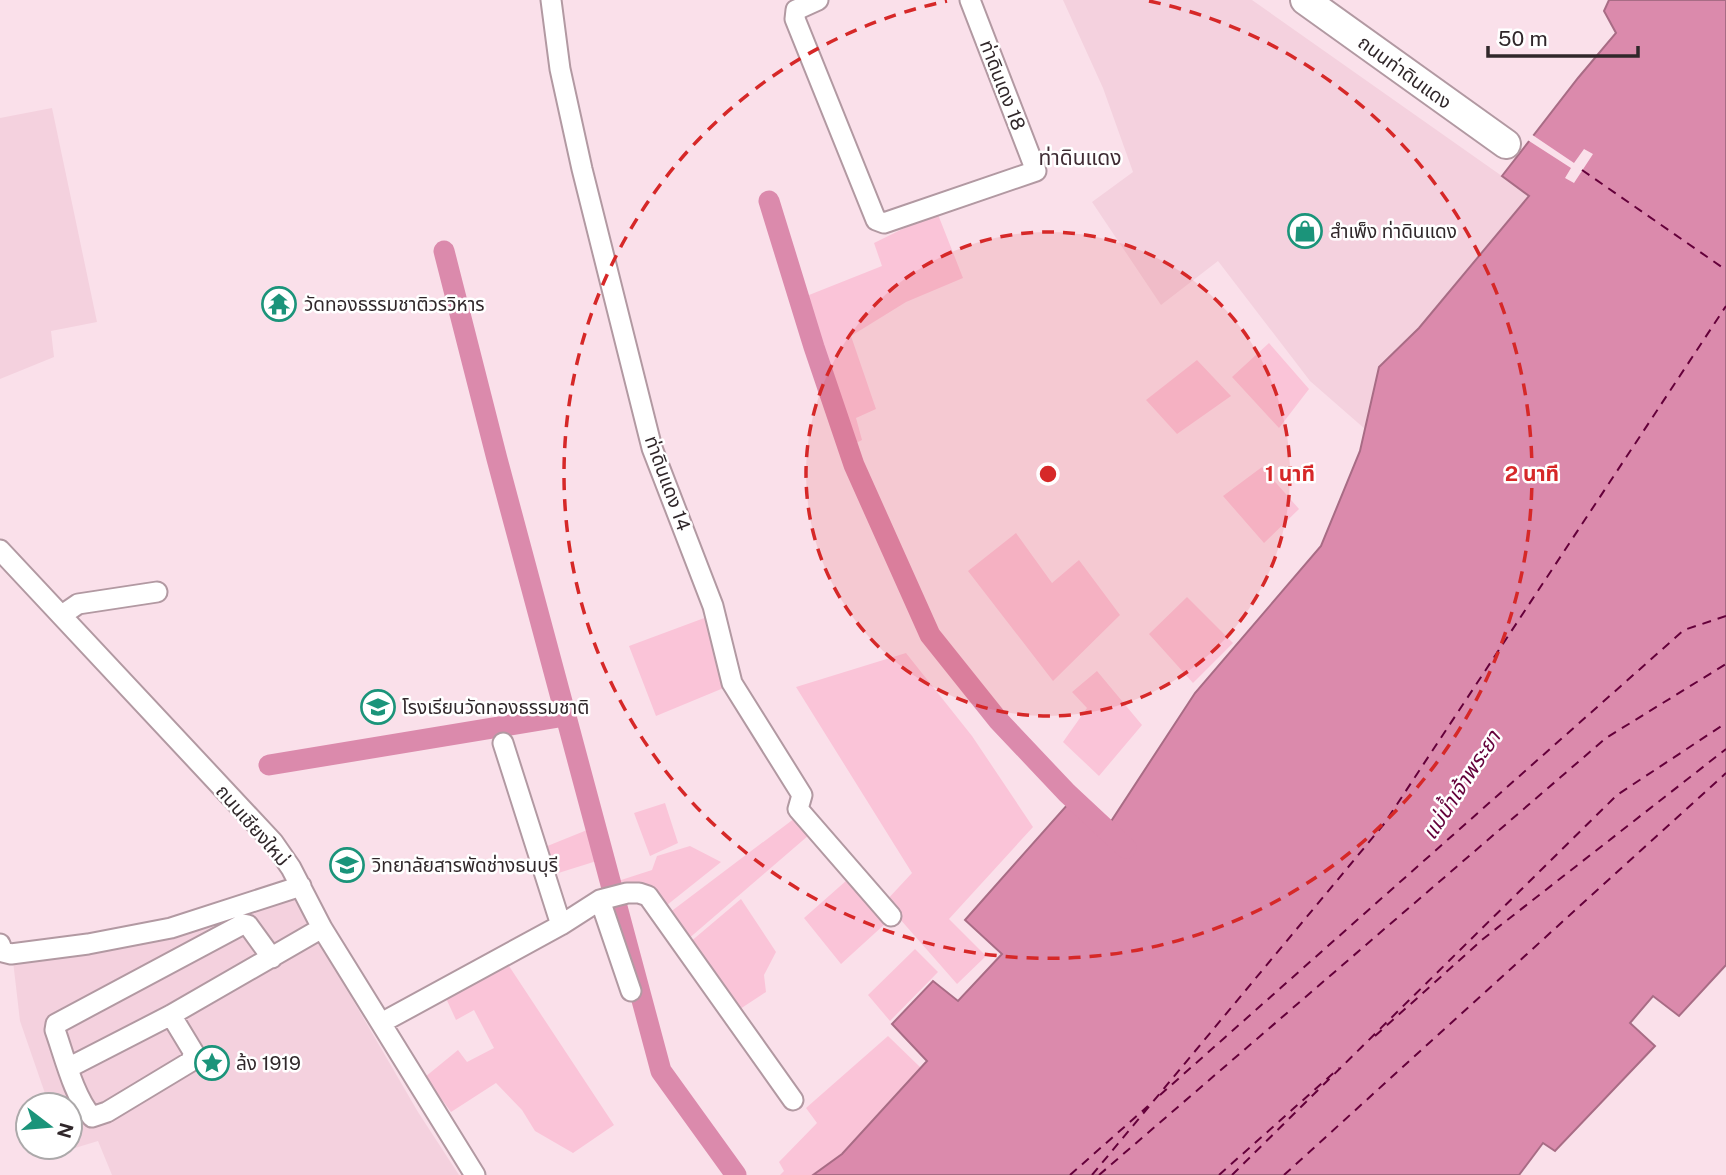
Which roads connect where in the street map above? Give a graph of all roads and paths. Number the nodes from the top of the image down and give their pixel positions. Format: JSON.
{"nodes":[{"id":1,"x":551,"y":0,"type":"edge"},
{"id":2,"x":818,"y":0,"type":"edge"},
{"id":3,"x":970,"y":0,"type":"edge"},
{"id":4,"x":1305,"y":0,"type":"edge"},
{"id":5,"x":1506,"y":144,"type":"dead end"},
{"id":6,"x":0,"y":550,"type":"edge"},
{"id":7,"x":157,"y":592,"type":"dead end"},
{"id":8,"x":62,"y":615,"type":"junction"},
{"id":9,"x":503,"y":743,"type":"dead end"},
{"id":10,"x":301,"y":886,"type":"junction"},
{"id":11,"x":600,"y":900,"type":"junction"},
{"id":12,"x":891,"y":916,"type":"dead end"},
{"id":13,"x":561,"y":925,"type":"junction"},
{"id":14,"x":323,"y":928,"type":"junction"},
{"id":15,"x":0,"y":944,"type":"edge"},
{"id":16,"x":272,"y":958,"type":"junction"},
{"id":17,"x":631,"y":991,"type":"dead end"},
{"id":18,"x":171,"y":1015,"type":"junction"},
{"id":19,"x":381,"y":1023,"type":"junction"},
{"id":20,"x":68,"y":1068,"type":"junction"},
{"id":21,"x":793,"y":1100,"type":"dead end"},
{"id":22,"x":475,"y":1175,"type":"edge"}],
"edges":[{"from":1,"to":12,"type":"street","name":"ท่าดินแดง 14"},
{"from":2,"to":3,"type":"street","name":"ท่าดินเดง 18"},
{"from":4,"to":5,"type":"street","name":"ถนนท่าดินแดง"},
{"from":6,"to":8,"type":"street","name":"ถนนเชียงใหม่"},
{"from":7,"to":8,"type":"street"},
{"from":8,"to":10,"type":"street","name":"ถนนเชียงใหม่"},
{"from":9,"to":13,"type":"street"},
{"from":10,"to":14,"type":"street","name":"ถนนเชียงใหม่"},
{"from":10,"to":15,"type":"street"},
{"from":11,"to":13,"type":"street"},
{"from":11,"to":17,"type":"street"},
{"from":11,"to":21,"type":"street"},
{"from":13,"to":19,"type":"street"},
{"from":14,"to":16,"type":"street"},
{"from":14,"to":19,"type":"street","name":"ถนนเชียงใหม่"},
{"from":16,"to":18,"type":"street"},
{"from":16,"to":20,"type":"street"},
{"from":18,"to":20,"type":"street"},
{"from":18,"to":20,"type":"street"},
{"from":19,"to":22,"type":"street","name":"ถนนเชียงใหม่"}]}
